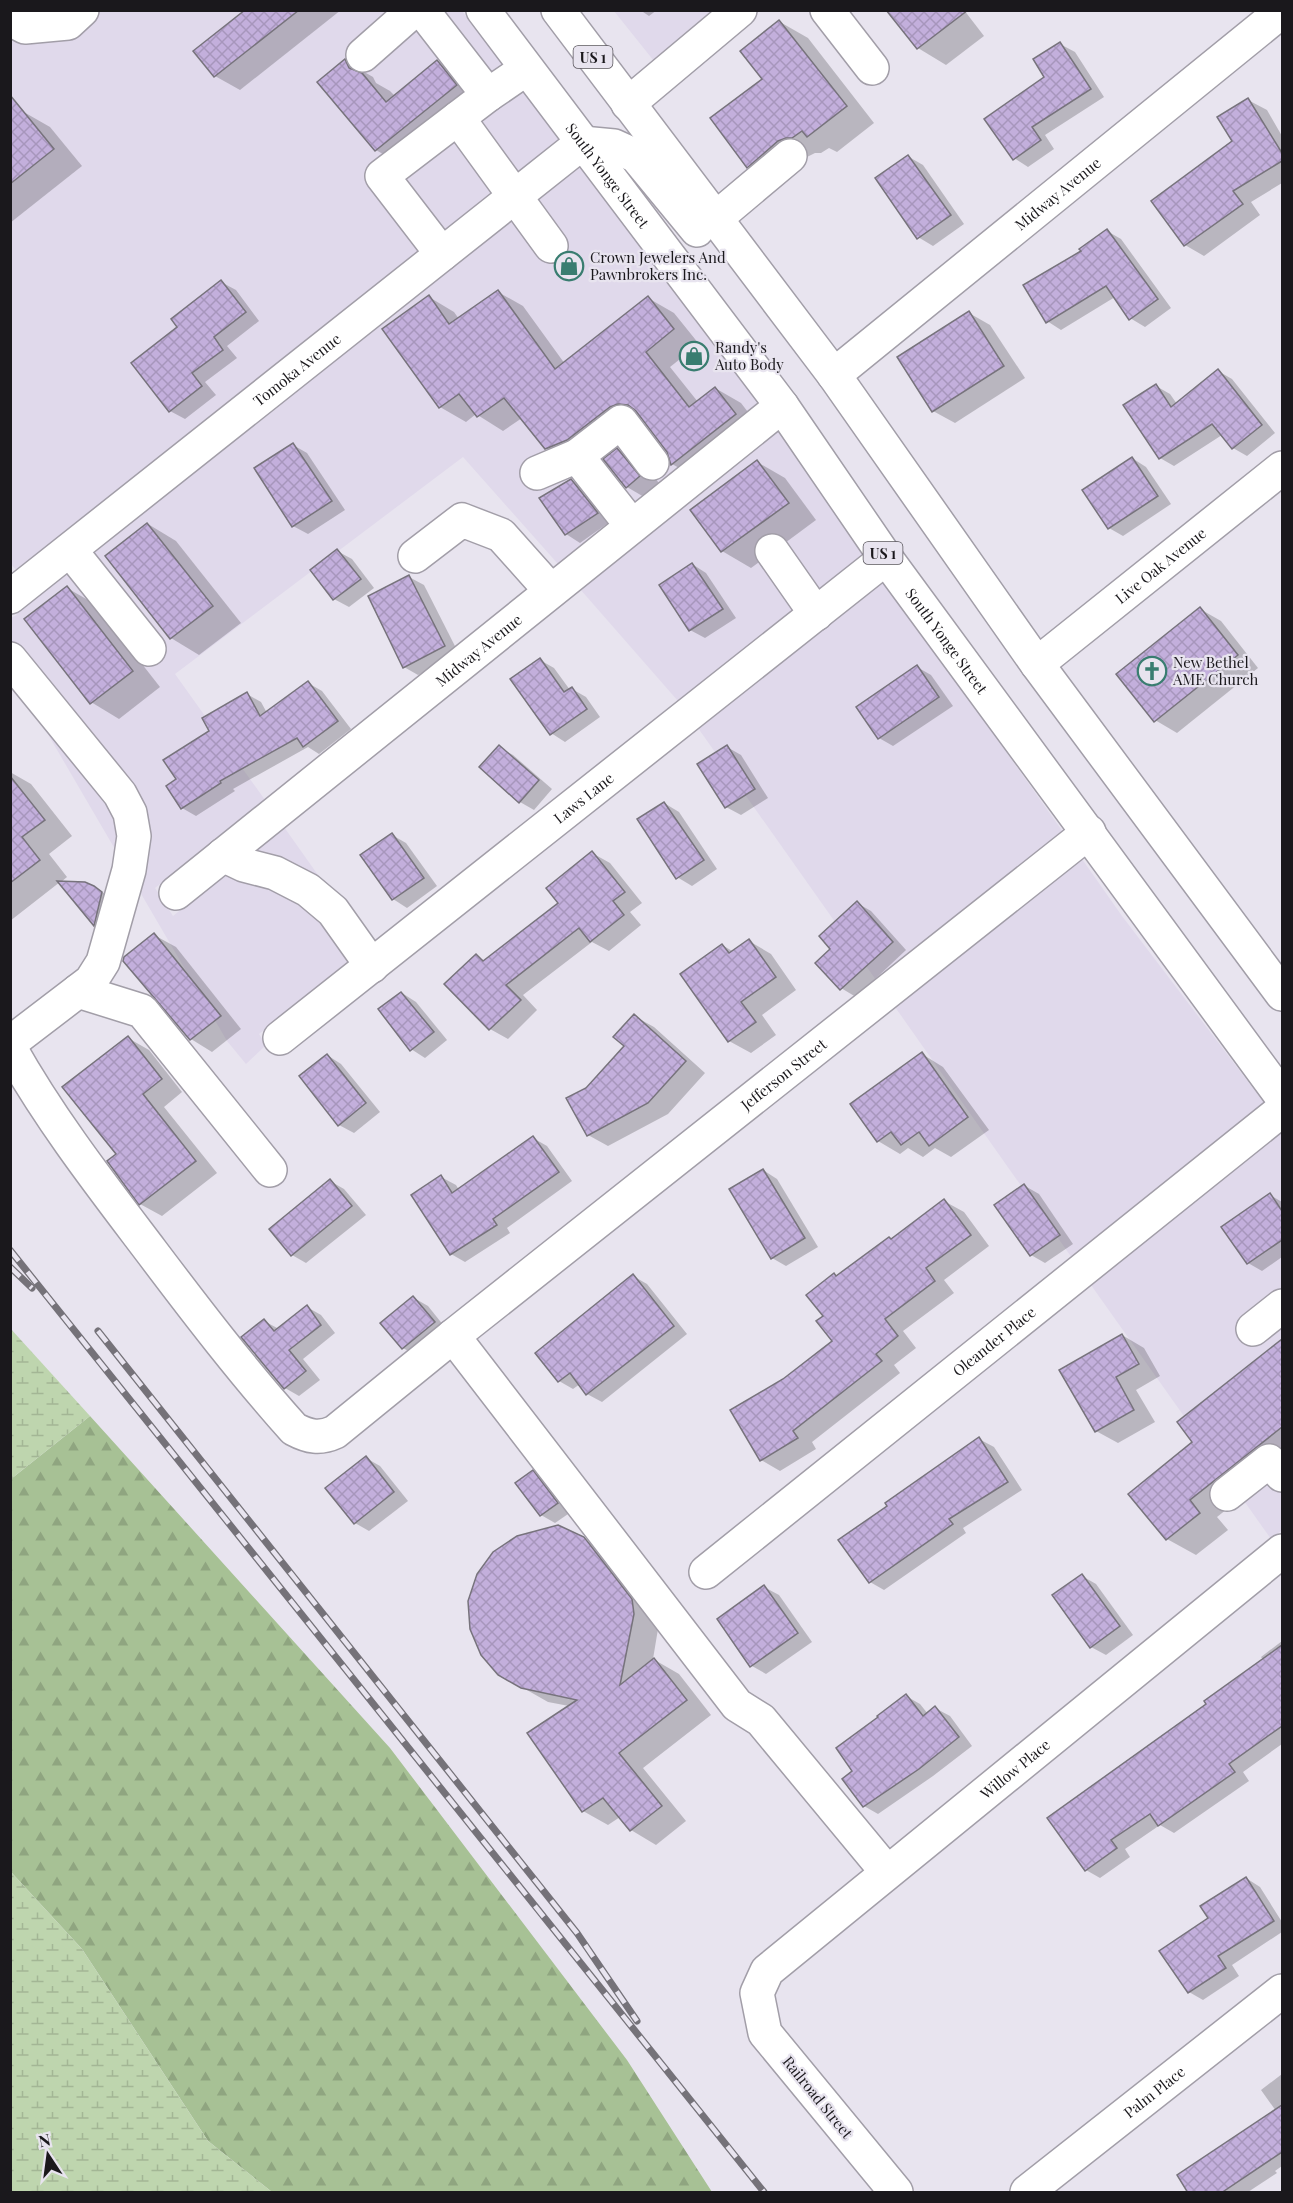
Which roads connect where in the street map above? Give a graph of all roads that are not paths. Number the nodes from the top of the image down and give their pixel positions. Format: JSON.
{"nodes":[{"id":1,"x":82,"y":10,"type":"edge"},
{"id":2,"x":414,"y":10,"type":"edge"},
{"id":3,"x":422,"y":10,"type":"edge"},
{"id":4,"x":483,"y":10,"type":"edge"},
{"id":5,"x":558,"y":10,"type":"edge"},
{"id":6,"x":827,"y":10,"type":"edge"},
{"id":7,"x":1282,"y":11,"type":"edge"},
{"id":8,"x":721,"y":17,"type":"edge"},
{"id":9,"x":10,"y":19,"type":"edge"},
{"id":10,"x":363,"y":55,"type":"dead end"},
{"id":11,"x":872,"y":68,"type":"dead end"},
{"id":12,"x":526,"y":69,"type":"junction"},
{"id":13,"x":488,"y":95,"type":"junction"},
{"id":14,"x":628,"y":104,"type":"junction"},
{"id":15,"x":458,"y":118,"type":"junction"},
{"id":16,"x":582,"y":143,"type":"junction"},
{"id":17,"x":790,"y":156,"type":"dead end"},
{"id":18,"x":515,"y":197,"type":"junction"},
{"id":19,"x":715,"y":219,"type":"junction"},
{"id":20,"x":551,"y":246,"type":"dead end"},
{"id":21,"x":442,"y":254,"type":"junction"},
{"id":22,"x":780,"y":306,"type":"junction"},
{"id":23,"x":834,"y":375,"type":"junction"},
{"id":24,"x":782,"y":406,"type":"junction"},
{"id":25,"x":577,"y":456,"type":"junction"},
{"id":26,"x":652,"y":463,"type":"dead end"},
{"id":27,"x":1282,"y":468,"type":"edge"},
{"id":28,"x":537,"y":473,"type":"dead end"},
{"id":29,"x":632,"y":526,"type":"junction"},
{"id":30,"x":70,"y":550,"type":"junction"},
{"id":31,"x":772,"y":550,"type":"dead end"},
{"id":32,"x":415,"y":556,"type":"dead end"},
{"id":33,"x":886,"y":558,"type":"junction"},
{"id":34,"x":551,"y":591,"type":"junction"},
{"id":35,"x":12,"y":593,"type":"edge"},
{"id":36,"x":816,"y":614,"type":"junction"},
{"id":37,"x":148,"y":649,"type":"dead end"},
{"id":38,"x":10,"y":659,"type":"edge"},
{"id":39,"x":1037,"y":664,"type":"junction"},
{"id":40,"x":1089,"y":832,"type":"junction"},
{"id":41,"x":223,"y":855,"type":"junction"},
{"id":42,"x":176,"y":893,"type":"dead end"},
{"id":43,"x":372,"y":966,"type":"junction"},
{"id":44,"x":78,"y":991,"type":"junction"},
{"id":45,"x":1282,"y":994,"type":"edge"},
{"id":46,"x":280,"y":1038,"type":"dead end"},
{"id":47,"x":10,"y":1043,"type":"edge"},
{"id":48,"x":10,"y":1048,"type":"edge"},
{"id":49,"x":1282,"y":1097,"type":"edge"},
{"id":50,"x":1282,"y":1110,"type":"edge"},
{"id":51,"x":270,"y":1170,"type":"dead end"},
{"id":52,"x":1282,"y":1306,"type":"edge"},
{"id":53,"x":1253,"y":1329,"type":"dead end"},
{"id":54,"x":453,"y":1336,"type":"junction"},
{"id":55,"x":1282,"y":1475,"type":"edge"},
{"id":56,"x":1227,"y":1494,"type":"dead end"},
{"id":57,"x":1282,"y":1551,"type":"edge"},
{"id":58,"x":706,"y":1572,"type":"dead end"},
{"id":59,"x":887,"y":1872,"type":"junction"},
{"id":60,"x":1282,"y":1991,"type":"edge"},
{"id":61,"x":757,"y":1994,"type":"joint"},
{"id":62,"x":896,"y":2193,"type":"edge"},
{"id":63,"x":1027,"y":2193,"type":"edge"}],
"edges":[{"from":1,"to":9,"type":"street"},
{"from":2,"to":10,"type":"street"},
{"from":3,"to":13,"type":"street"},
{"from":4,"to":12,"type":"street","name":"South Yonge Street","number":"US 1"},
{"from":5,"to":14,"type":"street","number":"US 1"},
{"from":6,"to":11,"type":"street"},
{"from":7,"to":23,"type":"street","name":"Midway Avenue"},
{"from":8,"to":14,"type":"street"},
{"from":12,"to":13,"type":"street"},
{"from":12,"to":16,"type":"street","name":"South Yonge Street","number":"US 1"},
{"from":13,"to":15,"type":"street"},
{"from":14,"to":19,"type":"street","number":"US 1"},
{"from":15,"to":18,"type":"street"},
{"from":15,"to":21,"type":"street"},
{"from":16,"to":18,"type":"street","name":"Tomoka Avenue"},
{"from":16,"to":22,"type":"street"},
{"from":16,"to":24,"type":"street","name":"South Yonge Street","number":"US 1"},
{"from":17,"to":19,"type":"street"},
{"from":18,"to":20,"type":"street"},
{"from":18,"to":21,"type":"street","name":"Tomoka Avenue"},
{"from":19,"to":22,"type":"street","number":"US 1"},
{"from":21,"to":30,"type":"street","name":"Tomoka Avenue"},
{"from":22,"to":23,"type":"street","number":"US 1"},
{"from":23,"to":39,"type":"street","number":"US 1"},
{"from":24,"to":29,"type":"street","name":"Midway Avenue"},
{"from":24,"to":33,"type":"street","name":"South Yonge Street","number":"US 1"},
{"from":25,"to":26,"type":"street"},
{"from":25,"to":28,"type":"street"},
{"from":25,"to":29,"type":"street"},
{"from":27,"to":39,"type":"street","name":"Live Oak Avenue"},
{"from":29,"to":34,"type":"street","name":"Midway Avenue"},
{"from":30,"to":35,"type":"street","name":"Tomoka Avenue"},
{"from":30,"to":37,"type":"street"},
{"from":31,"to":36,"type":"street"},
{"from":32,"to":34,"type":"street"},
{"from":33,"to":36,"type":"street","name":"Laws Lane"},
{"from":33,"to":40,"type":"street","name":"South Yonge Street","number":"US 1"},
{"from":34,"to":41,"type":"street","name":"Midway Avenue"},
{"from":36,"to":43,"type":"street","name":"Laws Lane"},
{"from":38,"to":44,"type":"street"},
{"from":39,"to":45,"type":"street","number":"US 1"},
{"from":40,"to":49,"type":"street","name":"South Yonge Street","number":"US 1"},
{"from":40,"to":54,"type":"street","name":"Jefferson Street"},
{"from":41,"to":42,"type":"street","name":"Midway Avenue"},
{"from":41,"to":43,"type":"street"},
{"from":43,"to":46,"type":"street","name":"Laws Lane"},
{"from":44,"to":47,"type":"street"},
{"from":44,"to":51,"type":"street"},
{"from":48,"to":54,"type":"street","name":"Jefferson Street"},
{"from":50,"to":58,"type":"street","name":"Oleander Place"},
{"from":52,"to":53,"type":"street"},
{"from":54,"to":59,"type":"street"},
{"from":55,"to":56,"type":"street"},
{"from":57,"to":59,"type":"street","name":"Willow Place"},
{"from":59,"to":61,"type":"street","name":"Willow Place"},
{"from":60,"to":63,"type":"street","name":"Palm Place"},
{"from":61,"to":62,"type":"street","name":"Railroad Street"}]}
